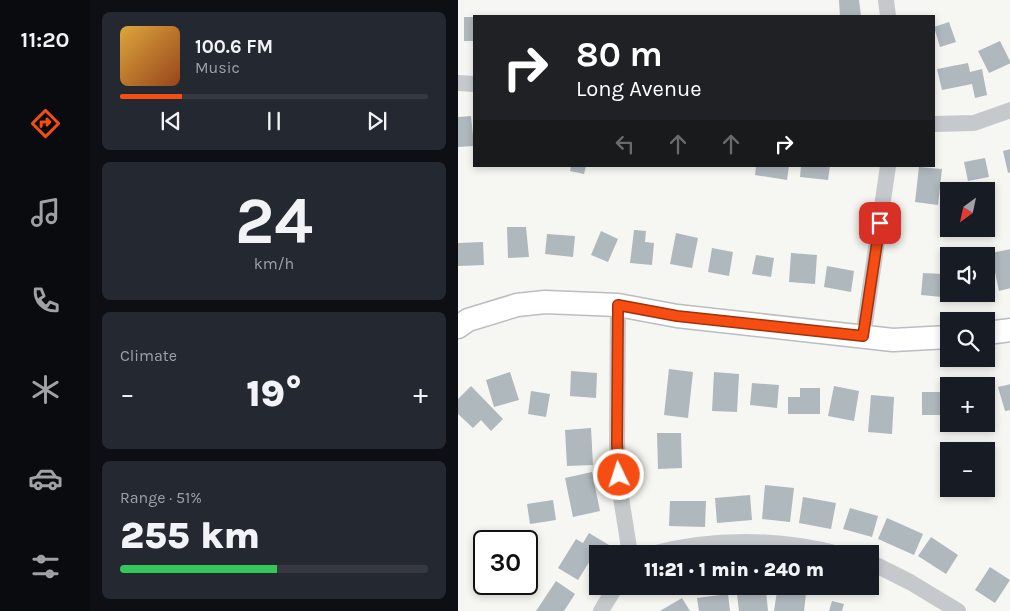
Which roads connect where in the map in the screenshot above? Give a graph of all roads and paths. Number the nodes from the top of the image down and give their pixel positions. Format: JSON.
{"nodes":[{"id":1,"x":886,"y":0,"type":"edge"},
{"id":2,"x":888,"y":15,"type":"edge"},
{"id":3,"x":458,"y":83,"type":"edge"},
{"id":4,"x":473,"y":84,"type":"edge"},
{"id":5,"x":1010,"y":110,"type":"edge"},
{"id":6,"x":935,"y":124,"type":"edge"},
{"id":7,"x":888,"y":167,"type":"edge"},
{"id":8,"x":618,"y":305,"type":"junction"},
{"id":9,"x":458,"y":327,"type":"edge"},
{"id":10,"x":1010,"y":330,"type":"edge"},
{"id":11,"x":995,"y":332,"type":"edge"},
{"id":12,"x":863,"y":336,"type":"junction"},
{"id":13,"x":940,"y":337,"type":"edge"},
{"id":14,"x":629,"y":545,"type":"edge"},
{"id":15,"x":709,"y":545,"type":"edge"},
{"id":16,"x":777,"y":545,"type":"edge"},
{"id":17,"x":879,"y":566,"type":"edge"},
{"id":18,"x":611,"y":595,"type":"edge"},
{"id":19,"x":601,"y":611,"type":"edge"},
{"id":20,"x":958,"y":611,"type":"edge"}],
"edges":[{"from":1,"to":2,"type":"street"},
{"from":3,"to":4,"type":"street"},
{"from":5,"to":6,"type":"street"},
{"from":7,"to":12,"type":"street"},
{"from":8,"to":9,"type":"street"},
{"from":8,"to":12,"type":"street"},
{"from":8,"to":14,"type":"street"},
{"from":10,"to":11,"type":"street"},
{"from":12,"to":13,"type":"street"},
{"from":15,"to":16,"type":"street"},
{"from":17,"to":20,"type":"street"},
{"from":18,"to":19,"type":"street"}]}
